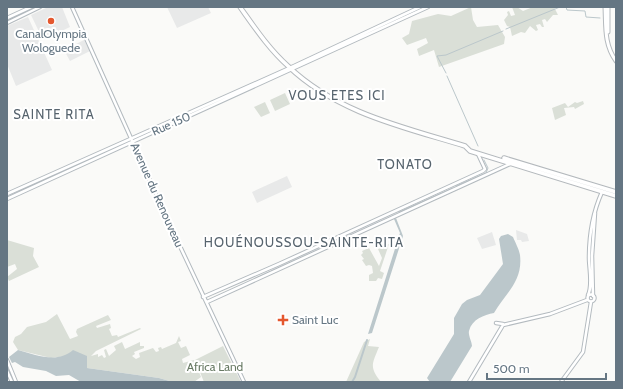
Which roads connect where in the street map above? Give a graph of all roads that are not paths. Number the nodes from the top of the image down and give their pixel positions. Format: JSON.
{"nodes":[{"id":1,"x":31,"y":7,"type":"edge"},
{"id":2,"x":40,"y":7,"type":"edge"},
{"id":3,"x":72,"y":7,"type":"edge"},
{"id":4,"x":240,"y":7,"type":"edge"},
{"id":5,"x":420,"y":7,"type":"edge"},
{"id":6,"x":428,"y":7,"type":"edge"},
{"id":7,"x":607,"y":7,"type":"edge"},
{"id":8,"x":7,"y":18,"type":"edge"},
{"id":9,"x":607,"y":18,"type":"junction"},
{"id":10,"x":7,"y":22,"type":"edge"},
{"id":11,"x":616,"y":57,"type":"edge"},
{"id":12,"x":616,"y":61,"type":"edge"},
{"id":13,"x":291,"y":69,"type":"junction"},
{"id":14,"x":169,"y":121,"type":"junction"},
{"id":15,"x":171,"y":125,"type":"junction"},
{"id":16,"x":132,"y":140,"type":"junction"},
{"id":17,"x":478,"y":154,"type":"junction"},
{"id":18,"x":504,"y":158,"type":"dead end"},
{"id":19,"x":510,"y":163,"type":"junction"},
{"id":20,"x":602,"y":192,"type":"junction"},
{"id":21,"x":616,"y":192,"type":"edge"},
{"id":22,"x":7,"y":194,"type":"edge"},
{"id":23,"x":616,"y":196,"type":"edge"},
{"id":24,"x":7,"y":199,"type":"edge"},
{"id":25,"x":595,"y":209,"type":"junction"},
{"id":26,"x":588,"y":295,"type":"junction"},
{"id":27,"x":593,"y":296,"type":"junction"},
{"id":28,"x":203,"y":297,"type":"junction"},
{"id":29,"x":206,"y":301,"type":"junction"},
{"id":30,"x":589,"y":301,"type":"junction"},
{"id":31,"x":505,"y":324,"type":"junction"},
{"id":32,"x":500,"y":328,"type":"junction"},
{"id":33,"x":7,"y":360,"type":"edge"},
{"id":34,"x":7,"y":371,"type":"edge"},
{"id":35,"x":12,"y":382,"type":"edge"},
{"id":36,"x":16,"y":382,"type":"edge"},
{"id":37,"x":244,"y":382,"type":"edge"},
{"id":38,"x":469,"y":382,"type":"edge"},
{"id":39,"x":561,"y":382,"type":"edge"}],
"edges":[{"from":1,"to":8,"type":"street"},
{"from":2,"to":10,"type":"street"},
{"from":3,"to":16,"type":"street","name":"Avenue du Renouveau"},
{"from":4,"to":13,"type":"highway"},
{"from":5,"to":13,"type":"street"},
{"from":6,"to":13,"type":"street"},
{"from":7,"to":9,"type":"main road"},
{"from":9,"to":11,"type":"main road"},
{"from":9,"to":12,"type":"main road"},
{"from":13,"to":14,"type":"street","name":"Rue 150"},
{"from":13,"to":15,"type":"street","name":"Rue 150"},
{"from":13,"to":17,"type":"highway"},
{"from":14,"to":15,"type":"street"},
{"from":14,"to":16,"type":"street","name":"Rue 150"},
{"from":15,"to":16,"type":"street","name":"Rue 150"},
{"from":16,"to":22,"type":"street","name":"Rue 150"},
{"from":16,"to":24,"type":"street","name":"Rue 150"},
{"from":16,"to":28,"type":"street","name":"Avenue du Renouveau"},
{"from":17,"to":19,"type":"highway"},
{"from":17,"to":28,"type":"street"},
{"from":18,"to":21,"type":"highway"},
{"from":19,"to":20,"type":"highway"},
{"from":19,"to":29,"type":"street"},
{"from":20,"to":23,"type":"highway"},
{"from":20,"to":25,"type":"street"},
{"from":25,"to":26,"type":"street"},
{"from":25,"to":27,"type":"street"},
{"from":26,"to":27,"type":"street"},
{"from":26,"to":30,"type":"street"},
{"from":27,"to":30,"type":"street"},
{"from":28,"to":29,"type":"street","name":"Avenue du Renouveau"},
{"from":29,"to":37,"type":"street","name":"Avenue du Renouveau"},
{"from":30,"to":31,"type":"street"},
{"from":30,"to":39,"type":"street"},
{"from":31,"to":32,"type":"street"},
{"from":31,"to":32,"type":"street"},
{"from":32,"to":38,"type":"street"},
{"from":33,"to":36,"type":"street"},
{"from":34,"to":35,"type":"street"}]}
